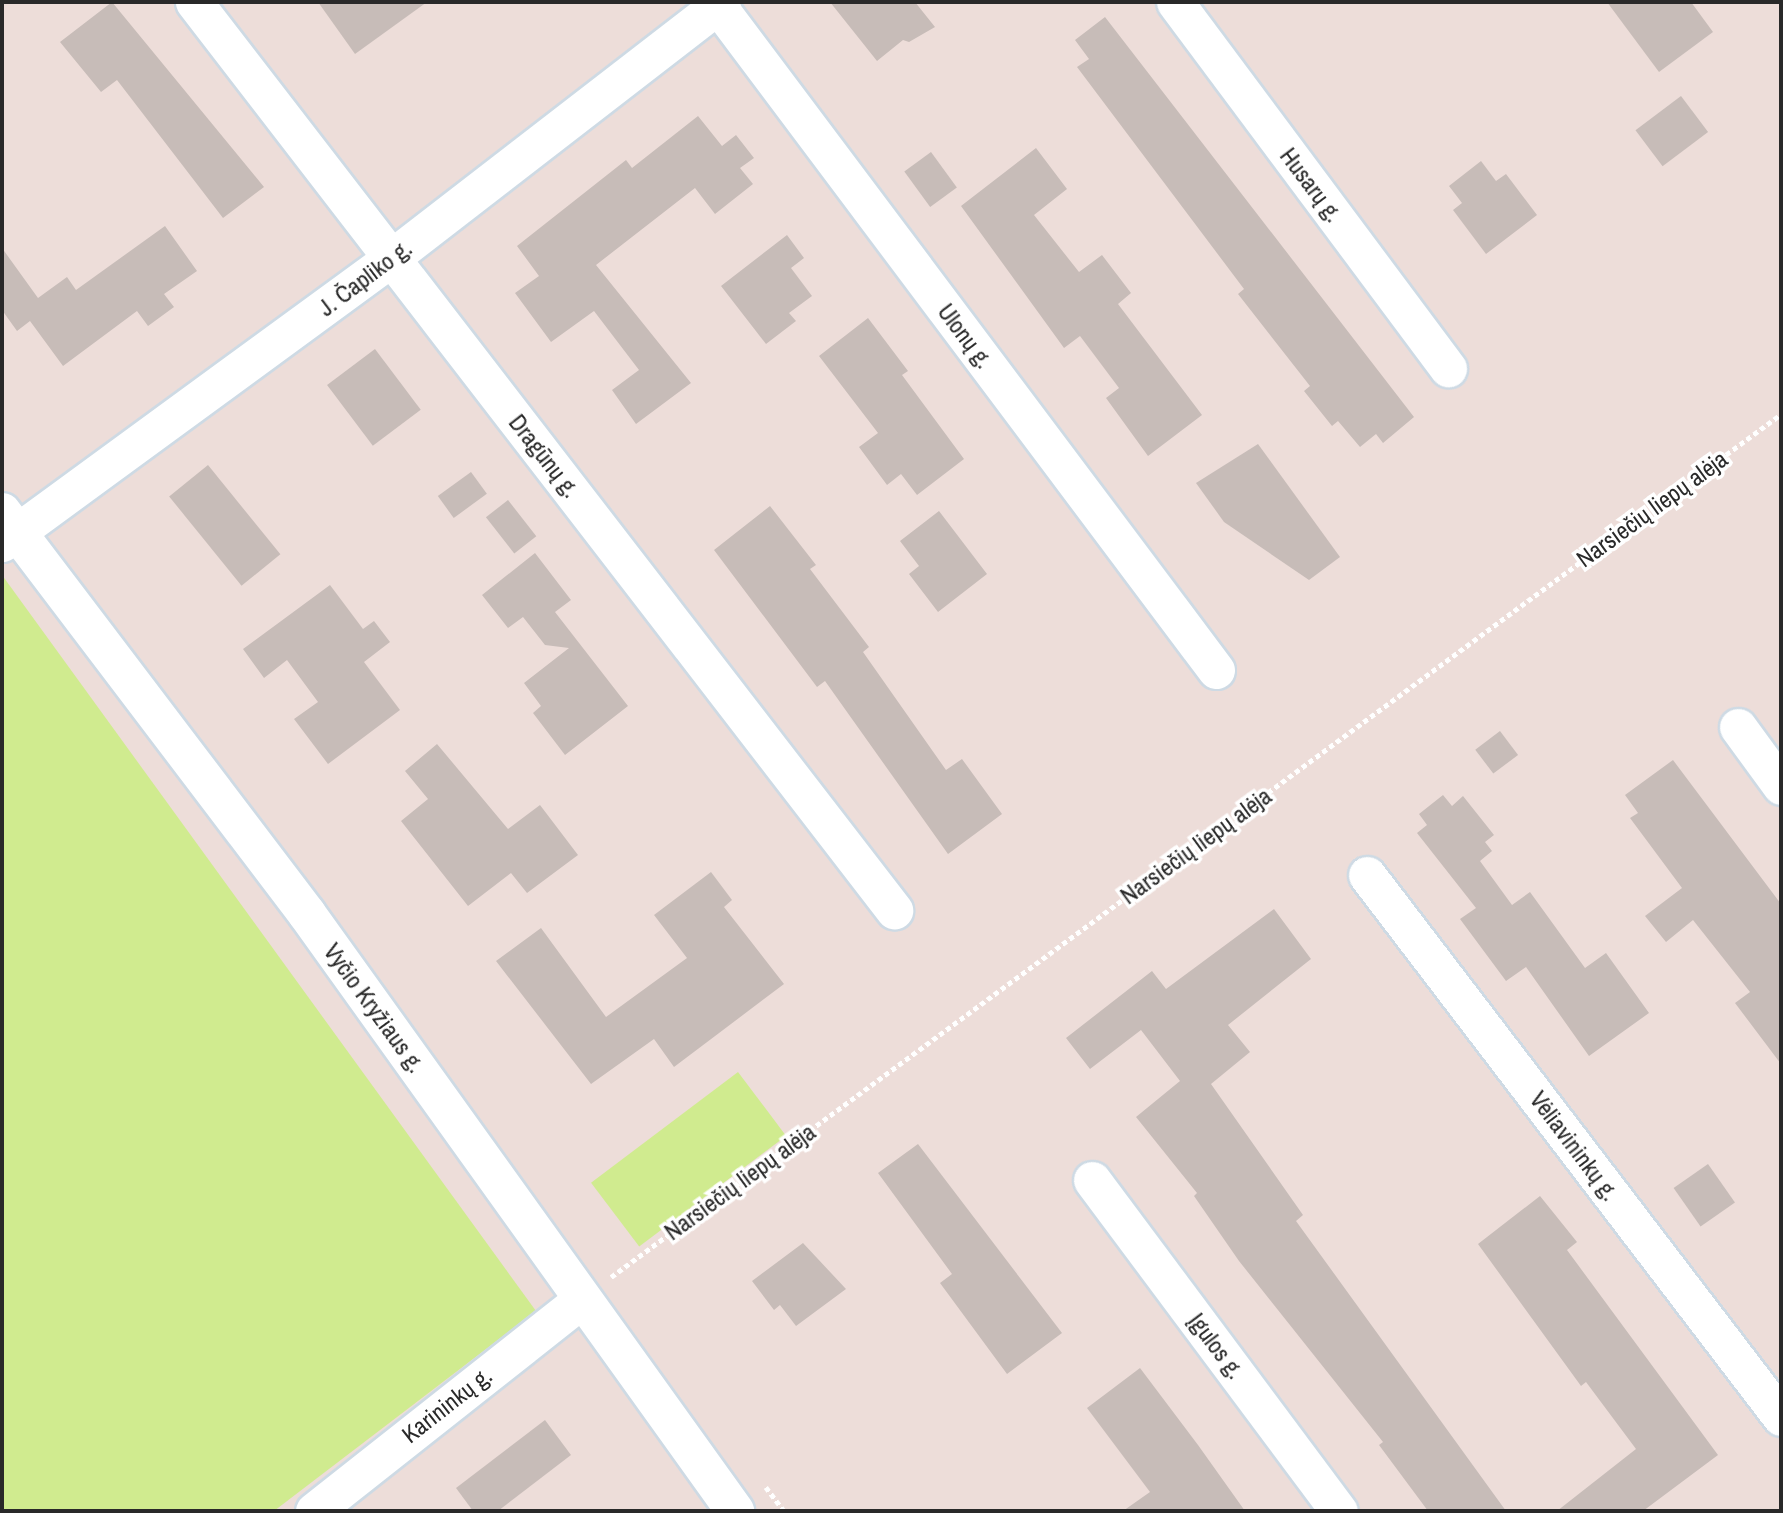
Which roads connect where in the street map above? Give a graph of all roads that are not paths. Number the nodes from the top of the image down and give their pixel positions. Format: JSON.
{"nodes":[{"id":1,"x":194,"y":2,"type":"edge"},
{"id":2,"x":1175,"y":2,"type":"edge"},
{"id":3,"x":718,"y":3,"type":"edge"},
{"id":4,"x":391,"y":258,"type":"junction"},
{"id":5,"x":1448,"y":368,"type":"dead end"},
{"id":6,"x":7,"y":529,"type":"edge"},
{"id":7,"x":1216,"y":670,"type":"dead end"},
{"id":8,"x":1738,"y":727,"type":"dead end"},
{"id":9,"x":1781,"y":786,"type":"edge"},
{"id":10,"x":1367,"y":874,"type":"dead end"},
{"id":11,"x":894,"y":910,"type":"dead end"},
{"id":12,"x":1092,"y":1180,"type":"dead end"},
{"id":13,"x":581,"y":1300,"type":"junction"},
{"id":14,"x":1781,"y":1417,"type":"edge"},
{"id":15,"x":314,"y":1511,"type":"edge"},
{"id":16,"x":735,"y":1511,"type":"edge"},
{"id":17,"x":1339,"y":1511,"type":"edge"}],
"edges":[{"from":1,"to":4,"type":"street","name":"Dragūnų g."},
{"from":2,"to":5,"type":"street","name":"Husarų g."},
{"from":3,"to":4,"type":"street","name":"J. Čapliko g."},
{"from":3,"to":7,"type":"street","name":"Ulonų g."},
{"from":4,"to":6,"type":"street","name":"J. Čapliko g."},
{"from":4,"to":11,"type":"street","name":"Dragūnų g."},
{"from":6,"to":13,"type":"street","name":"Vyčio Kryžiaus g."},
{"from":8,"to":9,"type":"street"},
{"from":10,"to":14,"type":"street","name":"Vėliavininkų g."},
{"from":12,"to":17,"type":"street","name":"Įgulos g."},
{"from":13,"to":15,"type":"street","name":"Karininkų g."},
{"from":13,"to":16,"type":"street","name":"Vyčio Kryžiaus g."}]}
